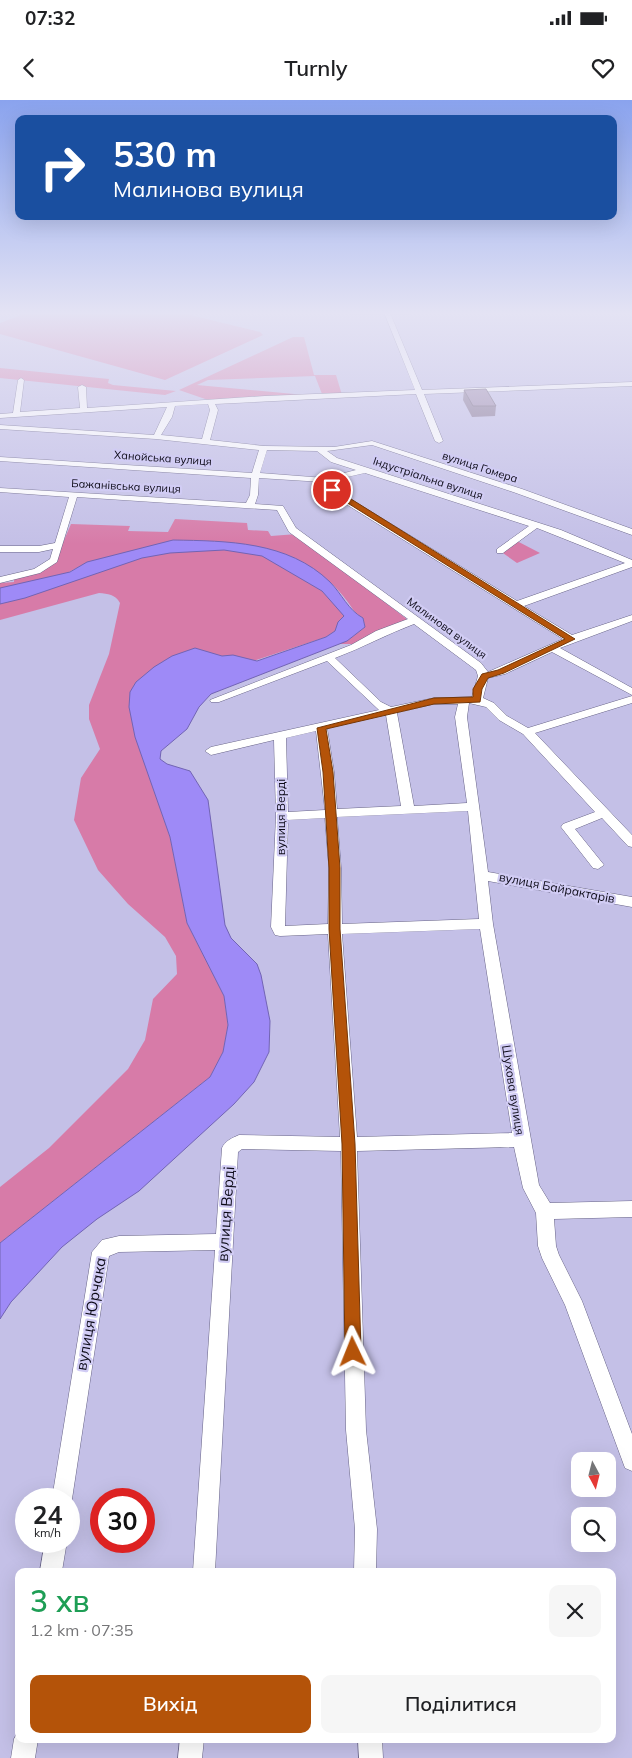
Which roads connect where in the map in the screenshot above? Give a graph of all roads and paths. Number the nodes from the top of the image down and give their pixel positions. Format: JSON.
{"nodes":[{"id":1,"x":20,"y":389,"type":"edge"},
{"id":2,"x":82,"y":389,"type":"edge"},
{"id":3,"x":490,"y":389,"type":"edge"},
{"id":4,"x":420,"y":392,"type":"junction"},
{"id":5,"x":211,"y":401,"type":"junction"},
{"id":6,"x":172,"y":404,"type":"junction"},
{"id":7,"x":84,"y":410,"type":"junction"},
{"id":8,"x":16,"y":414,"type":"junction"},
{"id":9,"x":0,"y":416,"type":"edge"},
{"id":10,"x":0,"y":428,"type":"edge"},
{"id":11,"x":156,"y":436,"type":"junction"},
{"id":12,"x":439,"y":441,"type":"dead end"},
{"id":13,"x":205,"y":443,"type":"junction"},
{"id":14,"x":264,"y":448,"type":"junction"},
{"id":15,"x":318,"y":448,"type":"junction"},
{"id":16,"x":0,"y":459,"type":"edge"},
{"id":17,"x":365,"y":470,"type":"junction"},
{"id":18,"x":255,"y":475,"type":"junction"},
{"id":19,"x":325,"y":480,"type":"junction"},
{"id":20,"x":0,"y":490,"type":"edge"},
{"id":21,"x":74,"y":494,"type":"junction"},
{"id":22,"x":250,"y":505,"type":"junction"},
{"id":23,"x":534,"y":526,"type":"junction"},
{"id":24,"x":632,"y":532,"type":"edge"},
{"id":25,"x":58,"y":545,"type":"junction"},
{"id":26,"x":0,"y":549,"type":"edge"},
{"id":27,"x":500,"y":551,"type":"dead end"},
{"id":28,"x":632,"y":563,"type":"edge"},
{"id":29,"x":0,"y":580,"type":"edge"},
{"id":30,"x":516,"y":605,"type":"junction"},
{"id":31,"x":632,"y":618,"type":"edge"},
{"id":32,"x":415,"y":620,"type":"junction"},
{"id":33,"x":571,"y":639,"type":"junction"},
{"id":34,"x":553,"y":648,"type":"junction"},
{"id":35,"x":329,"y":657,"type":"junction"},
{"id":36,"x":485,"y":676,"type":"junction"},
{"id":37,"x":632,"y":692,"type":"edge"},
{"id":38,"x":632,"y":699,"type":"edge"},
{"id":39,"x":215,"y":700,"type":"dead end"},
{"id":40,"x":471,"y":700,"type":"junction"},
{"id":41,"x":391,"y":712,"type":"junction"},
{"id":42,"x":321,"y":728,"type":"junction"},
{"id":43,"x":527,"y":732,"type":"junction"},
{"id":44,"x":280,"y":737,"type":"junction"},
{"id":45,"x":211,"y":752,"type":"dead end"},
{"id":46,"x":473,"y":806,"type":"junction"},
{"id":47,"x":408,"y":809,"type":"junction"},
{"id":48,"x":331,"y":813,"type":"junction"},
{"id":49,"x":604,"y":813,"type":"junction"},
{"id":50,"x":282,"y":816,"type":"junction"},
{"id":51,"x":632,"y":843,"type":"edge"},
{"id":52,"x":598,"y":865,"type":"dead end"},
{"id":53,"x":481,"y":875,"type":"junction"},
{"id":54,"x":632,"y":902,"type":"edge"},
{"id":55,"x":486,"y":924,"type":"junction"},
{"id":56,"x":334,"y":929,"type":"junction"},
{"id":57,"x":520,"y":1140,"type":"junction"},
{"id":58,"x":349,"y":1144,"type":"junction"},
{"id":59,"x":632,"y":1210,"type":"edge"},
{"id":60,"x":545,"y":1211,"type":"junction"},
{"id":61,"x":224,"y":1242,"type":"junction"},
{"id":62,"x":632,"y":1462,"type":"edge"},
{"id":63,"x":64,"y":1488,"type":"edge"},
{"id":64,"x":54,"y":1553,"type":"edge"},
{"id":65,"x":52,"y":1568,"type":"edge"},
{"id":66,"x":204,"y":1568,"type":"edge"},
{"id":67,"x":365,"y":1568,"type":"edge"},
{"id":68,"x":25,"y":1743,"type":"edge"},
{"id":69,"x":192,"y":1743,"type":"edge"},
{"id":70,"x":370,"y":1743,"type":"edge"},
{"id":71,"x":23,"y":1758,"type":"edge"},
{"id":72,"x":190,"y":1758,"type":"edge"},
{"id":73,"x":371,"y":1758,"type":"edge"}],
"edges":[{"from":1,"to":8,"type":"street"},
{"from":2,"to":7,"type":"street"},
{"from":3,"to":4,"type":"street"},
{"from":4,"to":5,"type":"street"},
{"from":4,"to":12,"type":"street"},
{"from":5,"to":6,"type":"street"},
{"from":5,"to":13,"type":"street"},
{"from":6,"to":7,"type":"street"},
{"from":6,"to":11,"type":"street"},
{"from":7,"to":8,"type":"street"},
{"from":8,"to":9,"type":"street"},
{"from":10,"to":11,"type":"street","name":"вулиця Гомера"},
{"from":11,"to":13,"type":"street","name":"вулиця Гомера"},
{"from":13,"to":14,"type":"street","name":"вулиця Гомера"},
{"from":14,"to":15,"type":"street","name":"вулиця Гомера"},
{"from":14,"to":18,"type":"street"},
{"from":15,"to":17,"type":"street","name":"Індустріальна вулиця"},
{"from":15,"to":24,"type":"street","name":"вулиця Гомера"},
{"from":16,"to":18,"type":"street","name":"Ханойська вулиця"},
{"from":17,"to":19,"type":"street","name":"Ханойська вулиця"},
{"from":17,"to":23,"type":"street","name":"Індустріальна вулиця"},
{"from":18,"to":19,"type":"street","name":"Ханойська вулиця"},
{"from":18,"to":22,"type":"street"},
{"from":19,"to":30,"type":"street"},
{"from":20,"to":21,"type":"street","name":"Бажанівська вулиця"},
{"from":21,"to":22,"type":"street","name":"Бажанівська вулиця"},
{"from":21,"to":25,"type":"street"},
{"from":22,"to":32,"type":"street","name":"Малинова вулиця"},
{"from":23,"to":27,"type":"street"},
{"from":23,"to":28,"type":"street","name":"Індустріальна вулиця"},
{"from":25,"to":26,"type":"street"},
{"from":25,"to":29,"type":"street"},
{"from":28,"to":30,"type":"street"},
{"from":30,"to":33,"type":"street"},
{"from":31,"to":33,"type":"street"},
{"from":32,"to":35,"type":"street"},
{"from":32,"to":36,"type":"street","name":"Малинова вулиця"},
{"from":33,"to":34,"type":"street"},
{"from":34,"to":36,"type":"street"},
{"from":34,"to":37,"type":"street"},
{"from":35,"to":39,"type":"street"},
{"from":35,"to":41,"type":"street"},
{"from":36,"to":40,"type":"street","name":"Малинова вулиця"},
{"from":38,"to":43,"type":"street"},
{"from":40,"to":41,"type":"street"},
{"from":40,"to":43,"type":"street"},
{"from":40,"to":46,"type":"street","name":"Шухова вулиця"},
{"from":41,"to":42,"type":"street"},
{"from":41,"to":47,"type":"street"},
{"from":42,"to":44,"type":"street"},
{"from":42,"to":48,"type":"street"},
{"from":43,"to":49,"type":"street"},
{"from":44,"to":45,"type":"street"},
{"from":44,"to":50,"type":"street","name":"вулиця Верді"},
{"from":46,"to":47,"type":"street"},
{"from":46,"to":53,"type":"street","name":"Шухова вулиця"},
{"from":47,"to":48,"type":"street"},
{"from":48,"to":50,"type":"street"},
{"from":48,"to":56,"type":"street"},
{"from":49,"to":51,"type":"street"},
{"from":49,"to":52,"type":"street"},
{"from":50,"to":56,"type":"street","name":"вулиця Верді"},
{"from":53,"to":54,"type":"street","name":"вулиця Байрактарів"},
{"from":53,"to":55,"type":"street","name":"Шухова вулиця"},
{"from":55,"to":56,"type":"street","name":"вулиця Верді"},
{"from":55,"to":57,"type":"street","name":"Шухова вулиця"},
{"from":56,"to":58,"type":"street"},
{"from":57,"to":58,"type":"street","name":"вулиця Верді"},
{"from":57,"to":60,"type":"street","name":"Шухова вулиця"},
{"from":58,"to":61,"type":"street","name":"вулиця Верді"},
{"from":58,"to":67,"type":"street"},
{"from":59,"to":60,"type":"street"},
{"from":60,"to":62,"type":"street","name":"Шухова вулиця"},
{"from":61,"to":63,"type":"street","name":"вулиця Юрчака"},
{"from":61,"to":66,"type":"street","name":"вулиця Верді"},
{"from":64,"to":65,"type":"street"},
{"from":68,"to":71,"type":"street"},
{"from":69,"to":72,"type":"street"},
{"from":70,"to":73,"type":"street"}]}
